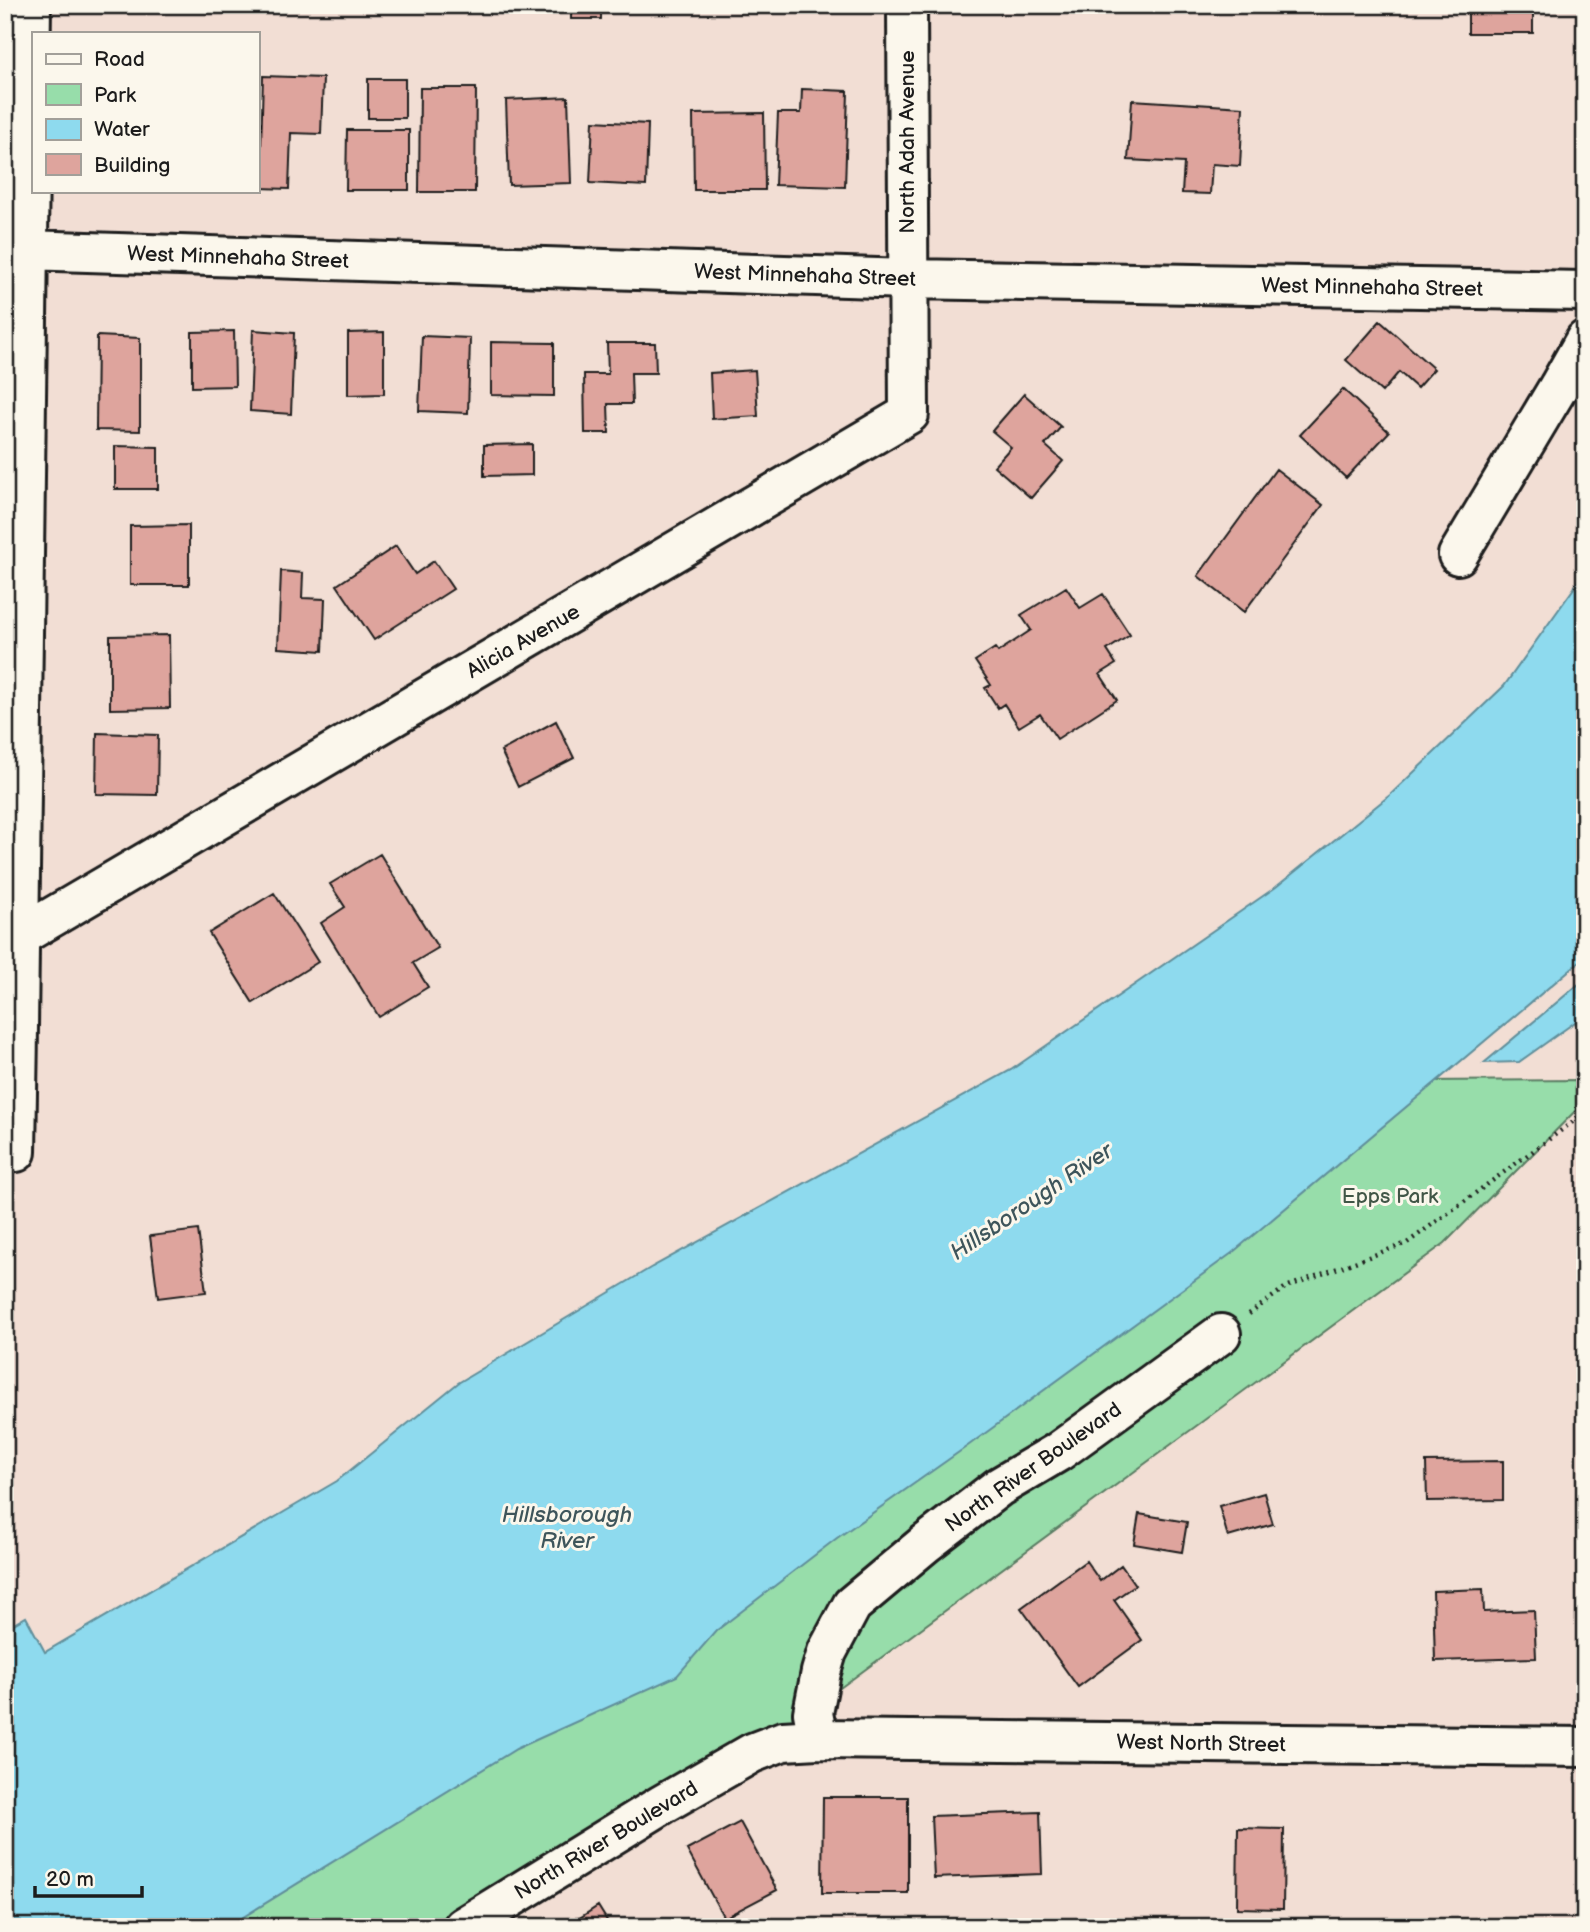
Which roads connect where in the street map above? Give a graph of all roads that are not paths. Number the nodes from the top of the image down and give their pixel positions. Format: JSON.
{"nodes":[{"id":1,"x":30,"y":5,"type":"edge"},
{"id":2,"x":907,"y":5,"type":"edge"},
{"id":3,"x":26,"y":250,"type":"junction"},
{"id":4,"x":908,"y":279,"type":"junction"},
{"id":5,"x":1585,"y":291,"type":"edge"},
{"id":6,"x":1585,"y":340,"type":"edge"},
{"id":7,"x":1458,"y":555,"type":"dead end"},
{"id":8,"x":13,"y":746,"type":"edge"},
{"id":9,"x":20,"y":936,"type":"junction"},
{"id":10,"x":11,"y":1152,"type":"edge"},
{"id":11,"x":1221,"y":1334,"type":"road end"},
{"id":12,"x":818,"y":1739,"type":"junction"},
{"id":13,"x":1585,"y":1747,"type":"edge"},
{"id":14,"x":463,"y":1927,"type":"edge"}],
"edges":[{"from":1,"to":3,"type":"street"},
{"from":2,"to":4,"type":"street","name":"North Adah Avenue"},
{"from":3,"to":4,"type":"street","name":"West Minnehaha Street"},
{"from":3,"to":8,"type":"street"},
{"from":4,"to":5,"type":"street","name":"West Minnehaha Street"},
{"from":4,"to":9,"type":"street","name":"Alicia Avenue"},
{"from":6,"to":7,"type":"street"},
{"from":8,"to":9,"type":"street"},
{"from":9,"to":10,"type":"street"},
{"from":11,"to":12,"type":"street","name":"North River Boulevard"},
{"from":12,"to":13,"type":"street","name":"West North Street"},
{"from":12,"to":14,"type":"street","name":"North River Boulevard"}]}
